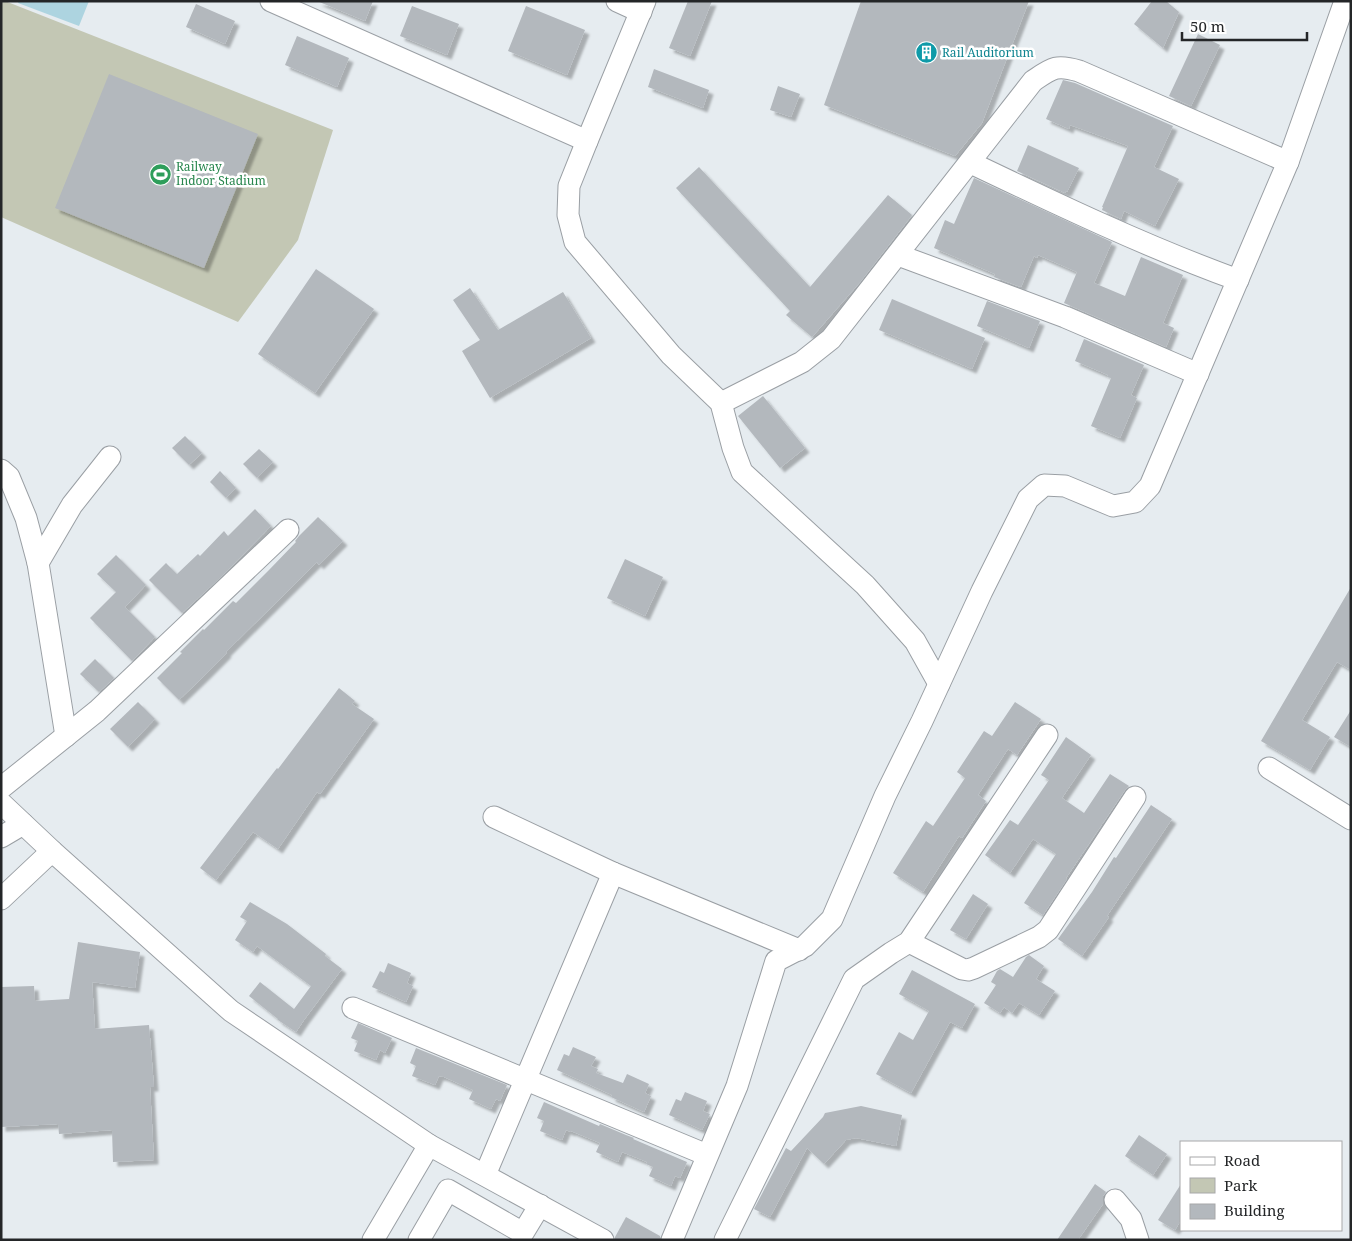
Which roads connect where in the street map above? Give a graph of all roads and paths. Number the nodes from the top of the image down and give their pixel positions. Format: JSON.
{"nodes":[{"id":1,"x":617,"y":1,"type":"edge"},
{"id":2,"x":1345,"y":1,"type":"edge"},
{"id":3,"x":279,"y":3,"type":"edge"},
{"id":4,"x":643,"y":7,"type":"edge"},
{"id":5,"x":587,"y":141,"type":"junction"},
{"id":6,"x":970,"y":162,"type":"junction"},
{"id":7,"x":1288,"y":162,"type":"junction"},
{"id":8,"x":898,"y":255,"type":"junction"},
{"id":9,"x":1238,"y":280,"type":"junction"},
{"id":10,"x":1198,"y":374,"type":"junction"},
{"id":11,"x":722,"y":403,"type":"junction"},
{"id":12,"x":110,"y":457,"type":"dead end"},
{"id":13,"x":1,"y":470,"type":"edge"},
{"id":14,"x":288,"y":530,"type":"dead end"},
{"id":15,"x":38,"y":563,"type":"junction"},
{"id":16,"x":939,"y":684,"type":"junction"},
{"id":17,"x":1047,"y":735,"type":"dead end"},
{"id":18,"x":66,"y":736,"type":"junction"},
{"id":19,"x":1269,"y":768,"type":"dead end"},
{"id":20,"x":1,"y":788,"type":"edge"},
{"id":21,"x":1135,"y":797,"type":"dead end"},
{"id":22,"x":1,"y":803,"type":"edge"},
{"id":23,"x":494,"y":816,"type":"dead end"},
{"id":24,"x":1351,"y":819,"type":"edge"},
{"id":25,"x":23,"y":824,"type":"junction"},
{"id":26,"x":1,"y":837,"type":"edge"},
{"id":27,"x":52,"y":851,"type":"junction"},
{"id":28,"x":613,"y":873,"type":"junction"},
{"id":29,"x":1,"y":899,"type":"edge"},
{"id":30,"x":909,"y":942,"type":"junction"},
{"id":31,"x":799,"y":950,"type":"junction"},
{"id":32,"x":353,"y":1008,"type":"dead end"},
{"id":33,"x":526,"y":1079,"type":"junction"},
{"id":34,"x":429,"y":1145,"type":"junction"},
{"id":35,"x":707,"y":1156,"type":"junction"},
{"id":36,"x":485,"y":1175,"type":"junction"},
{"id":37,"x":1115,"y":1200,"type":"dead end"},
{"id":38,"x":540,"y":1205,"type":"junction"},
{"id":39,"x":373,"y":1240,"type":"edge"},
{"id":40,"x":419,"y":1240,"type":"edge"},
{"id":41,"x":603,"y":1240,"type":"edge"},
{"id":42,"x":672,"y":1240,"type":"edge"},
{"id":43,"x":725,"y":1240,"type":"edge"},
{"id":44,"x":1138,"y":1240,"type":"edge"}],
"edges":[{"from":1,"to":4,"type":"street"},
{"from":2,"to":7,"type":"street"},
{"from":3,"to":5,"type":"street"},
{"from":4,"to":5,"type":"street"},
{"from":5,"to":11,"type":"street"},
{"from":6,"to":7,"type":"street"},
{"from":6,"to":8,"type":"street"},
{"from":6,"to":9,"type":"street"},
{"from":7,"to":9,"type":"street"},
{"from":8,"to":10,"type":"street"},
{"from":8,"to":11,"type":"street"},
{"from":9,"to":10,"type":"street"},
{"from":10,"to":16,"type":"street"},
{"from":11,"to":16,"type":"street"},
{"from":12,"to":15,"type":"street"},
{"from":13,"to":15,"type":"street"},
{"from":14,"to":18,"type":"street"},
{"from":15,"to":18,"type":"street"},
{"from":16,"to":31,"type":"street"},
{"from":17,"to":30,"type":"street"},
{"from":18,"to":20,"type":"street"},
{"from":19,"to":24,"type":"street"},
{"from":21,"to":30,"type":"street"},
{"from":22,"to":25,"type":"street"},
{"from":23,"to":28,"type":"street"},
{"from":25,"to":26,"type":"street"},
{"from":25,"to":27,"type":"street"},
{"from":27,"to":29,"type":"street"},
{"from":27,"to":34,"type":"street"},
{"from":28,"to":31,"type":"street"},
{"from":28,"to":33,"type":"street"},
{"from":30,"to":43,"type":"street"},
{"from":31,"to":35,"type":"street"},
{"from":32,"to":33,"type":"street"},
{"from":33,"to":35,"type":"street"},
{"from":33,"to":36,"type":"street"},
{"from":34,"to":36,"type":"street"},
{"from":34,"to":39,"type":"street"},
{"from":35,"to":42,"type":"street"},
{"from":36,"to":38,"type":"street"},
{"from":37,"to":44,"type":"street"},
{"from":38,"to":40,"type":"street"},
{"from":38,"to":41,"type":"street"}]}
